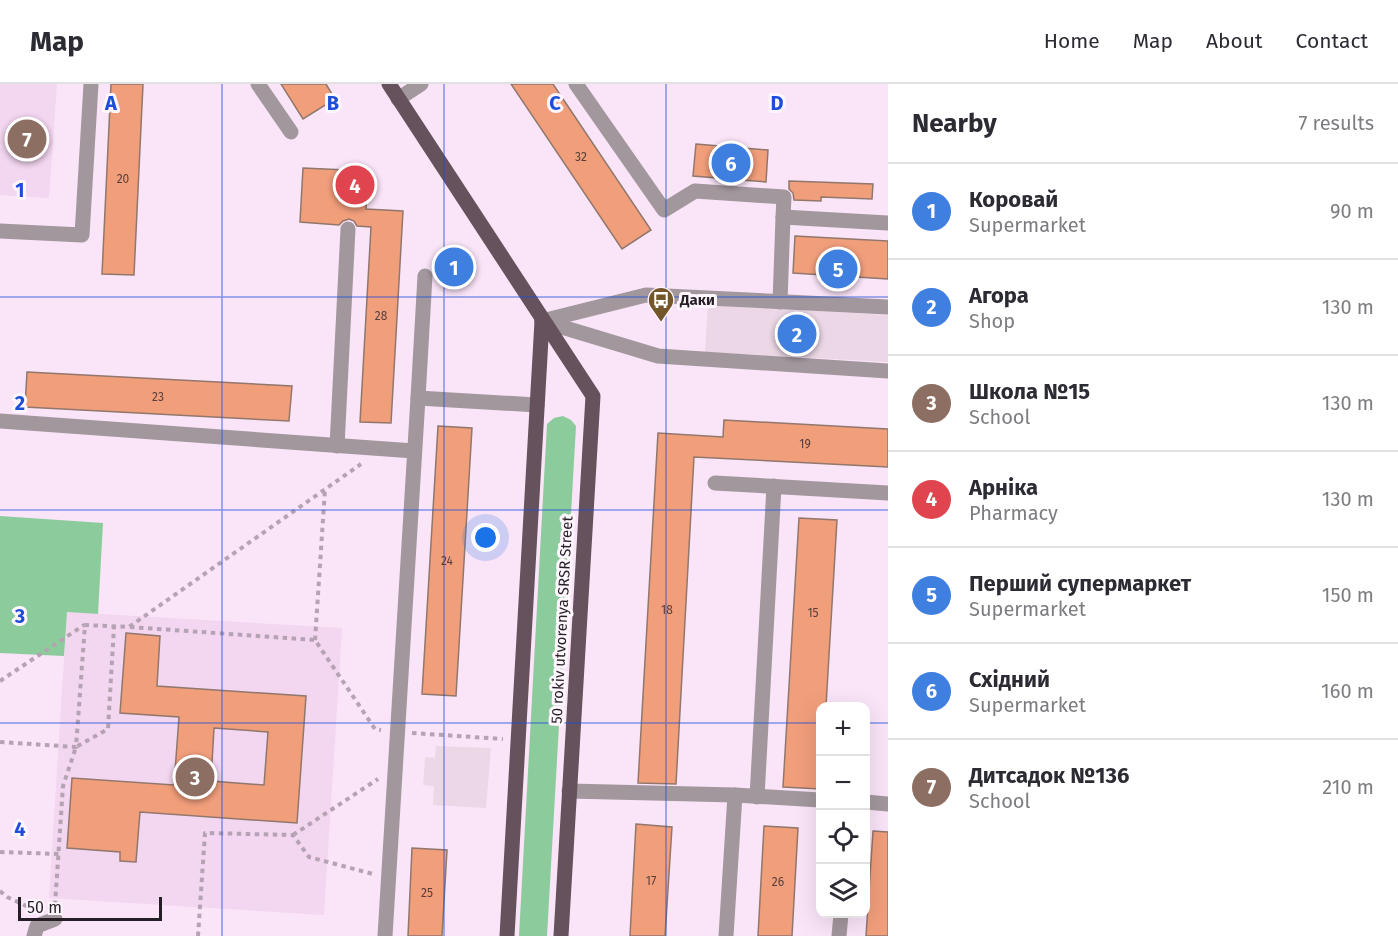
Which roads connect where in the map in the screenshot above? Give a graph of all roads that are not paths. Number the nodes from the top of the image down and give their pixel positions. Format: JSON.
{"nodes":[{"id":1,"x":91,"y":84,"type":"edge"},
{"id":2,"x":258,"y":84,"type":"edge"},
{"id":3,"x":389,"y":84,"type":"edge"},
{"id":4,"x":421,"y":84,"type":"edge"},
{"id":5,"x":576,"y":84,"type":"edge"},
{"id":6,"x":398,"y":99,"type":"junction"},
{"id":7,"x":291,"y":132,"type":"dead end"},
{"id":8,"x":783,"y":217,"type":"junction"},
{"id":9,"x":888,"y":224,"type":"edge"},
{"id":10,"x":348,"y":229,"type":"dead end"},
{"id":11,"x":0,"y":231,"type":"edge"},
{"id":12,"x":425,"y":276,"type":"dead end"},
{"id":13,"x":780,"y":302,"type":"junction"},
{"id":14,"x":888,"y":307,"type":"edge"},
{"id":15,"x":542,"y":321,"type":"junction"},
{"id":16,"x":888,"y":370,"type":"edge"},
{"id":17,"x":418,"y":398,"type":"junction"},
{"id":18,"x":537,"y":405,"type":"junction"},
{"id":19,"x":0,"y":421,"type":"edge"},
{"id":20,"x":337,"y":446,"type":"junction"},
{"id":21,"x":414,"y":451,"type":"junction"},
{"id":22,"x":715,"y":483,"type":"dead end"},
{"id":23,"x":774,"y":486,"type":"junction"},
{"id":24,"x":888,"y":493,"type":"edge"},
{"id":25,"x":569,"y":791,"type":"junction"},
{"id":26,"x":735,"y":795,"type":"junction"},
{"id":27,"x":757,"y":797,"type":"junction"},
{"id":28,"x":816,"y":800,"type":"edge"},
{"id":29,"x":870,"y":802,"type":"edge"},
{"id":30,"x":888,"y":804,"type":"edge"},
{"id":31,"x":841,"y":918,"type":"edge"},
{"id":32,"x":55,"y":919,"type":"road end"},
{"id":33,"x":34,"y":936,"type":"edge"},
{"id":34,"x":385,"y":936,"type":"edge"},
{"id":35,"x":507,"y":936,"type":"edge"},
{"id":36,"x":561,"y":936,"type":"edge"},
{"id":37,"x":726,"y":936,"type":"edge"},
{"id":38,"x":839,"y":936,"type":"edge"}],
"edges":[{"from":1,"to":11,"type":"street"},
{"from":2,"to":7,"type":"street"},
{"from":3,"to":6,"type":"main road","name":"50 rokiv utvorenya SRSR Street"},
{"from":4,"to":6,"type":"street"},
{"from":5,"to":8,"type":"street"},
{"from":6,"to":15,"type":"main road","name":"50 rokiv utvorenya SRSR Street"},
{"from":8,"to":9,"type":"street"},
{"from":8,"to":13,"type":"street"},
{"from":10,"to":20,"type":"street"},
{"from":12,"to":17,"type":"street"},
{"from":13,"to":14,"type":"street"},
{"from":13,"to":15,"type":"street"},
{"from":15,"to":16,"type":"street"},
{"from":15,"to":18,"type":"main road"},
{"from":15,"to":25,"type":"main road","name":"50 rokiv utvorenya SRSR Street"},
{"from":17,"to":18,"type":"street"},
{"from":17,"to":21,"type":"street"},
{"from":18,"to":35,"type":"main road"},
{"from":19,"to":20,"type":"street"},
{"from":20,"to":21,"type":"street"},
{"from":21,"to":34,"type":"street"},
{"from":22,"to":23,"type":"street"},
{"from":23,"to":24,"type":"street"},
{"from":23,"to":27,"type":"street"},
{"from":25,"to":26,"type":"street"},
{"from":25,"to":36,"type":"main road","name":"50 rokiv utvorenya SRSR Street"},
{"from":26,"to":27,"type":"street"},
{"from":26,"to":37,"type":"street"},
{"from":27,"to":28,"type":"street"},
{"from":29,"to":30,"type":"street"},
{"from":31,"to":38,"type":"street"},
{"from":32,"to":33,"type":"street"}]}
